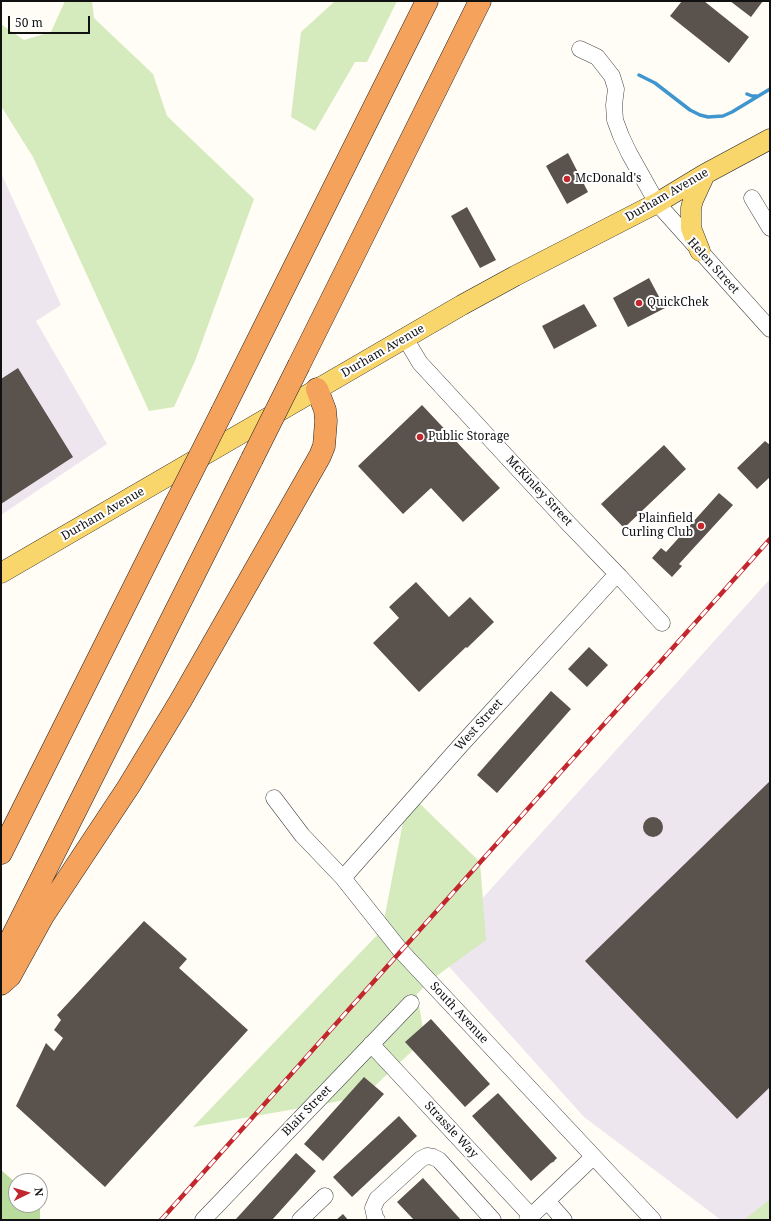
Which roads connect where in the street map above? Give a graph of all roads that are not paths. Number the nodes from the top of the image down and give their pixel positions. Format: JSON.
{"nodes":[{"id":1,"x":427,"y":1,"type":"edge"},
{"id":2,"x":480,"y":1,"type":"edge"},
{"id":3,"x":580,"y":49,"type":"dead end"},
{"id":4,"x":770,"y":139,"type":"edge"},
{"id":5,"x":705,"y":174,"type":"junction"},
{"id":6,"x":752,"y":198,"type":"dead end"},
{"id":7,"x":657,"y":203,"type":"junction"},
{"id":8,"x":770,"y":228,"type":"edge"},
{"id":9,"x":700,"y":251,"type":"junction"},
{"id":10,"x":769,"y":326,"type":"edge"},
{"id":11,"x":405,"y":338,"type":"junction"},
{"id":12,"x":317,"y":389,"type":"junction"},
{"id":13,"x":1,"y":573,"type":"edge"},
{"id":14,"x":617,"y":574,"type":"junction"},
{"id":15,"x":662,"y":623,"type":"dead end"},
{"id":16,"x":274,"y":798,"type":"dead end"},
{"id":17,"x":1,"y":853,"type":"edge"},
{"id":18,"x":343,"y":878,"type":"junction"},
{"id":19,"x":1,"y":959,"type":"edge"},
{"id":20,"x":1,"y":984,"type":"edge"},
{"id":21,"x":411,"y":1003,"type":"dead end"},
{"id":22,"x":371,"y":1044,"type":"junction"},
{"id":23,"x":593,"y":1157,"type":"junction"},
{"id":24,"x":325,"y":1196,"type":"dead end"},
{"id":25,"x":547,"y":1202,"type":"junction"},
{"id":26,"x":529,"y":1218,"type":"edge"},
{"id":27,"x":204,"y":1220,"type":"edge"},
{"id":28,"x":300,"y":1220,"type":"edge"},
{"id":29,"x":377,"y":1220,"type":"edge"},
{"id":30,"x":493,"y":1220,"type":"edge"},
{"id":31,"x":564,"y":1220,"type":"edge"},
{"id":32,"x":653,"y":1220,"type":"edge"}],
"edges":[{"from":1,"to":17,"type":"highway","bridge":true},
{"from":2,"to":19,"type":"highway","bridge":true},
{"from":3,"to":7,"type":"street","name":"Helen Street"},
{"from":4,"to":5,"type":"main road","name":"Durham Avenue"},
{"from":5,"to":7,"type":"main road","name":"Durham Avenue"},
{"from":5,"to":9,"type":"main road"},
{"from":6,"to":8,"type":"street"},
{"from":7,"to":9,"type":"street","name":"Helen Street"},
{"from":7,"to":11,"type":"main road","name":"Durham Avenue"},
{"from":9,"to":10,"type":"street","name":"Helen Street"},
{"from":11,"to":12,"type":"main road","name":"Durham Avenue"},
{"from":11,"to":14,"type":"street","name":"McKinley Street"},
{"from":12,"to":13,"type":"main road","name":"Durham Avenue"},
{"from":12,"to":20,"type":"highway"},
{"from":14,"to":15,"type":"street","name":"McKinley Street"},
{"from":14,"to":18,"type":"street","name":"West Street"},
{"from":16,"to":18,"type":"street","name":"South Avenue"},
{"from":18,"to":23,"type":"street","name":"South Avenue"},
{"from":21,"to":22,"type":"street","name":"Blair Street"},
{"from":22,"to":26,"type":"street","name":"Strassle Way"},
{"from":22,"to":27,"type":"street","name":"Blair Street"},
{"from":23,"to":25,"type":"street"},
{"from":23,"to":32,"type":"street","name":"South Avenue"},
{"from":24,"to":28,"type":"street"},
{"from":25,"to":26,"type":"street"},
{"from":25,"to":31,"type":"street"},
{"from":29,"to":30,"type":"street"}]}
